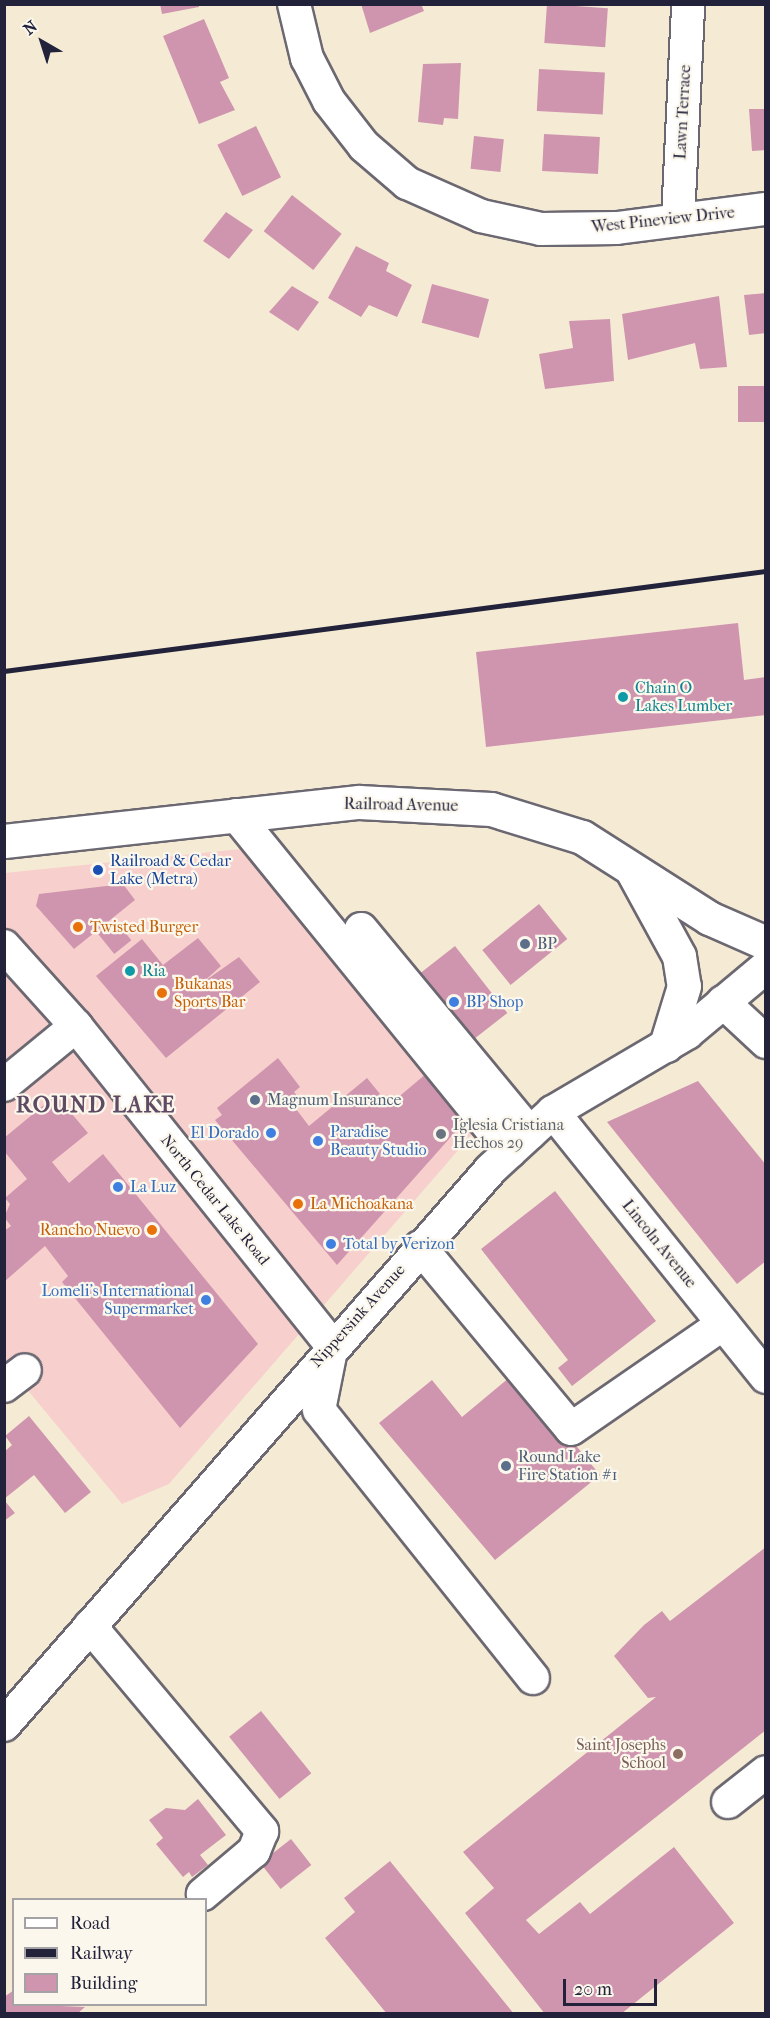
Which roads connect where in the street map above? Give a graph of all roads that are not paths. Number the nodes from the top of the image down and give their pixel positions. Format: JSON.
{"nodes":[{"id":1,"x":294,"y":4,"type":"edge"},
{"id":2,"x":688,"y":4,"type":"edge"},
{"id":3,"x":765,"y":209,"type":"edge"},
{"id":4,"x":678,"y":220,"type":"junction"},
{"id":5,"x":236,"y":815,"type":"junction"},
{"id":6,"x":4,"y":841,"type":"edge"},
{"id":7,"x":632,"y":868,"type":"junction"},
{"id":8,"x":361,"y":929,"type":"dead end"},
{"id":9,"x":765,"y":943,"type":"edge"},
{"id":10,"x":4,"y":946,"type":"edge"},
{"id":11,"x":765,"y":967,"type":"edge"},
{"id":12,"x":723,"y":1002,"type":"junction"},
{"id":13,"x":76,"y":1026,"type":"junction"},
{"id":14,"x":765,"y":1042,"type":"edge"},
{"id":15,"x":666,"y":1045,"type":"junction"},
{"id":16,"x":4,"y":1085,"type":"edge"},
{"id":17,"x":553,"y":1112,"type":"junction"},
{"id":18,"x":520,"y":1142,"type":"junction"},
{"id":19,"x":420,"y":1246,"type":"junction"},
{"id":20,"x":723,"y":1324,"type":"junction"},
{"id":21,"x":332,"y":1345,"type":"junction"},
{"id":22,"x":765,"y":1377,"type":"edge"},
{"id":23,"x":90,"y":1626,"type":"junction"},
{"id":24,"x":533,"y":1678,"type":"dead end"},
{"id":25,"x":4,"y":1725,"type":"edge"},
{"id":26,"x":765,"y":1772,"type":"edge"},
{"id":27,"x":728,"y":1802,"type":"dead end"},
{"id":28,"x":202,"y":1894,"type":"dead end"}],
"edges":[{"from":1,"to":4,"type":"street","name":"West Pineview Drive"},
{"from":2,"to":4,"type":"street","name":"Lawn Terrace"},
{"from":3,"to":4,"type":"street","name":"West Pineview Drive"},
{"from":5,"to":6,"type":"main road","name":"Railroad Avenue"},
{"from":5,"to":7,"type":"main road","name":"Railroad Avenue"},
{"from":5,"to":18,"type":"street"},
{"from":7,"to":9,"type":"main road","name":"Railroad Avenue"},
{"from":7,"to":15,"type":"main road"},
{"from":8,"to":18,"type":"street"},
{"from":10,"to":13,"type":"street","name":"North Cedar Lake Road"},
{"from":11,"to":12,"type":"street","name":"Nippersink Avenue"},
{"from":12,"to":14,"type":"street"},
{"from":12,"to":15,"type":"street","name":"Nippersink Avenue"},
{"from":13,"to":16,"type":"street"},
{"from":13,"to":21,"type":"street","name":"North Cedar Lake Road"},
{"from":15,"to":17,"type":"street","name":"Nippersink Avenue"},
{"from":17,"to":18,"type":"street","name":"Nippersink Avenue"},
{"from":17,"to":20,"type":"street","name":"Lincoln Avenue"},
{"from":18,"to":19,"type":"street","name":"Nippersink Avenue"},
{"from":19,"to":20,"type":"street"},
{"from":19,"to":21,"type":"street","name":"Nippersink Avenue"},
{"from":20,"to":22,"type":"street","name":"Lincoln Avenue"},
{"from":21,"to":23,"type":"street","name":"Nippersink Avenue"},
{"from":21,"to":24,"type":"street"},
{"from":23,"to":25,"type":"street","name":"Nippersink Avenue"},
{"from":23,"to":28,"type":"street"},
{"from":26,"to":27,"type":"street"}]}
